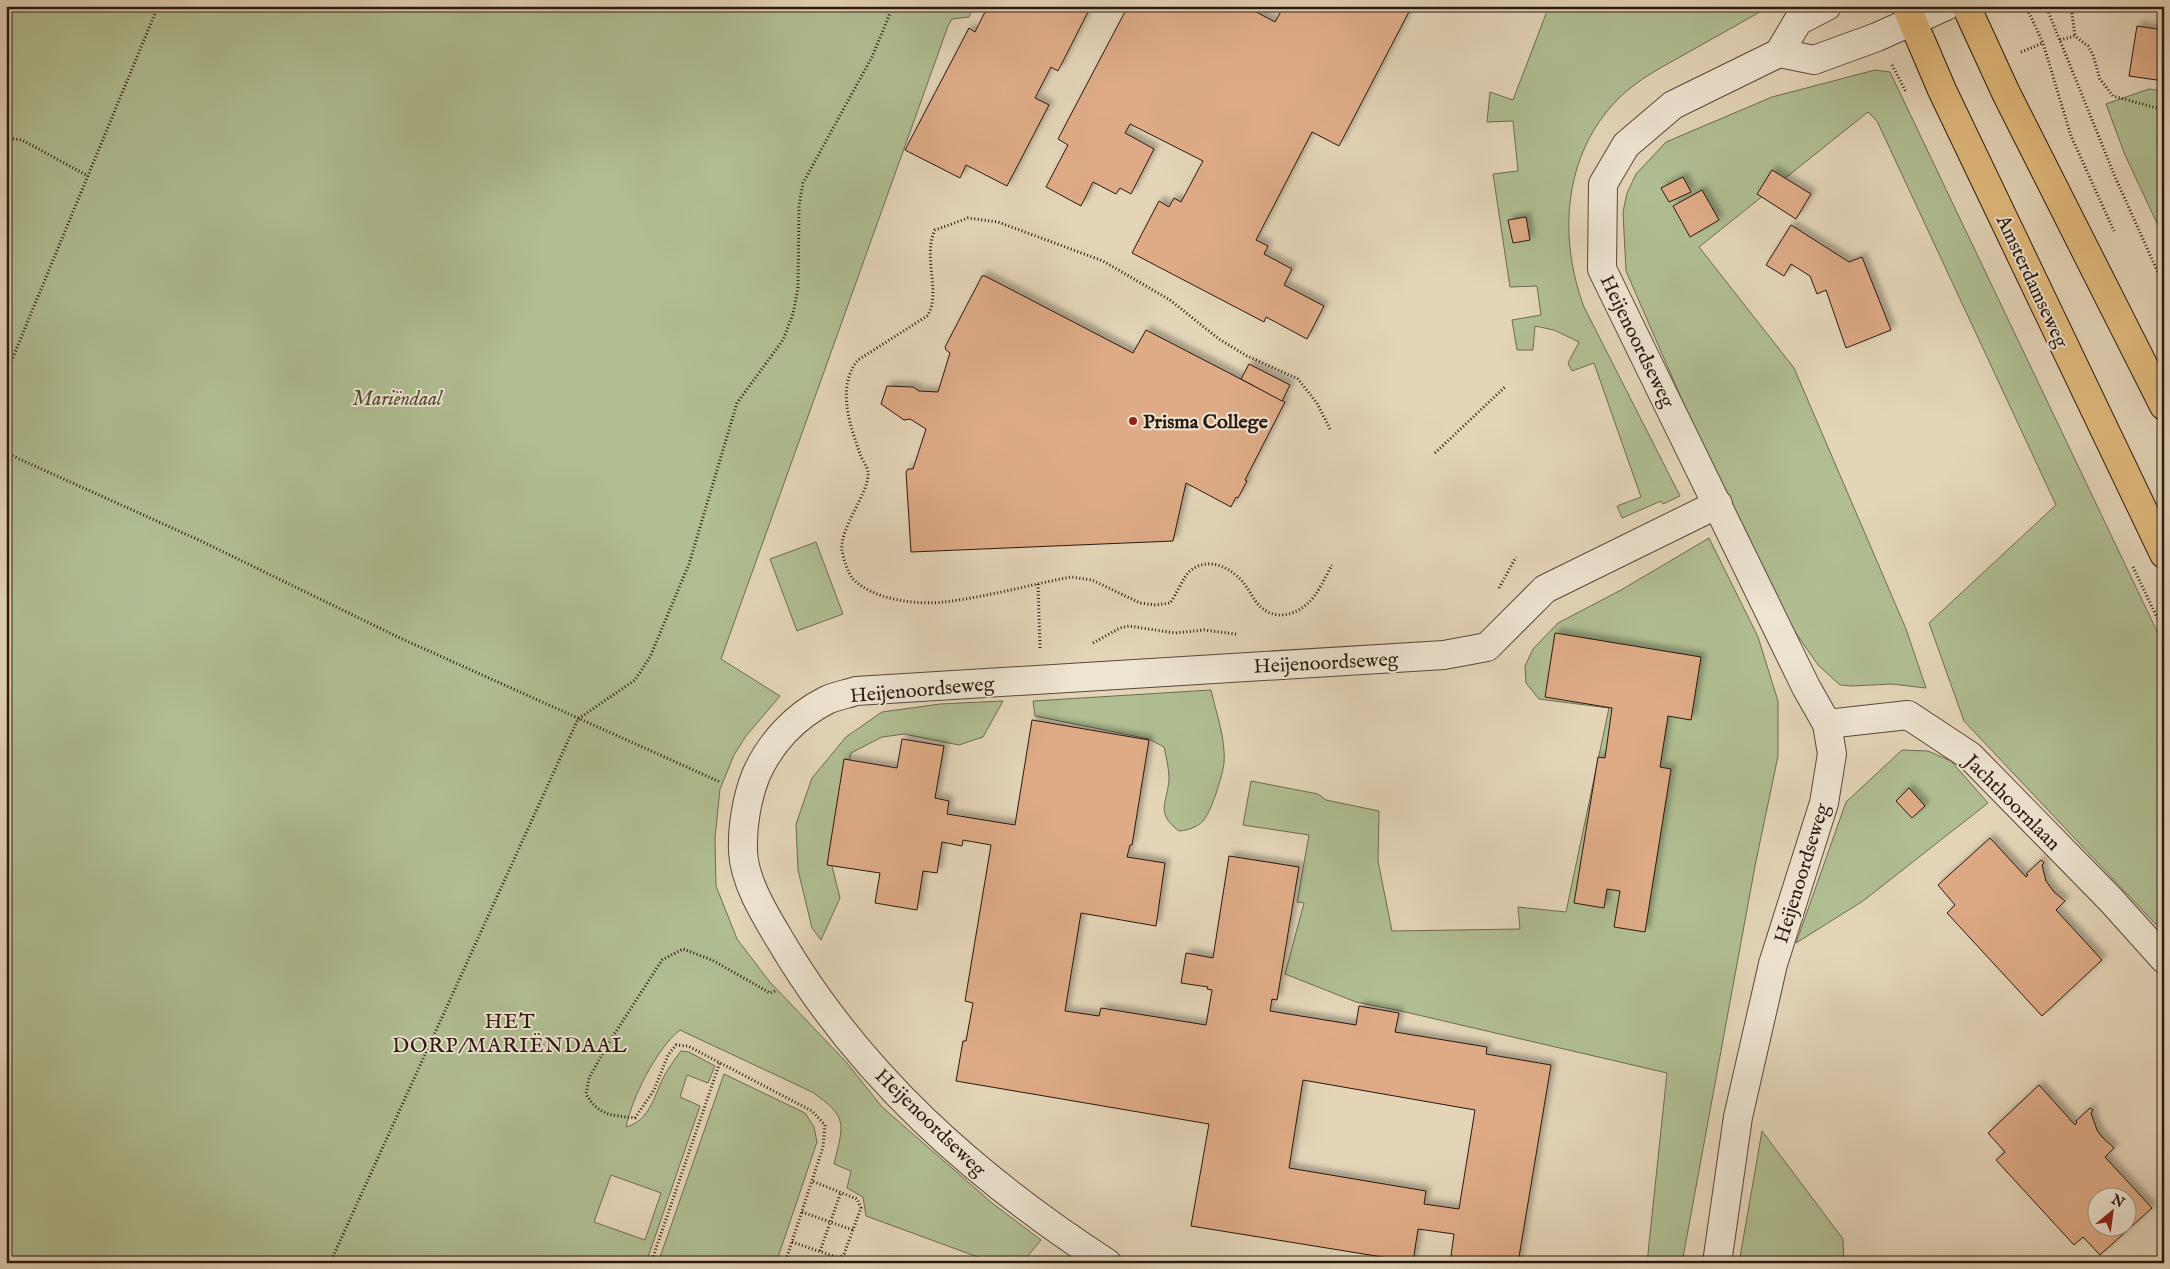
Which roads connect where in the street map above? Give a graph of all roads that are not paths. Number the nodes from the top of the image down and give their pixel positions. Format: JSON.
{"nodes":[{"id":1,"x":1828,"y":6,"type":"edge"},
{"id":2,"x":1946,"y":6,"type":"edge"},
{"id":3,"x":1966,"y":6,"type":"edge"},
{"id":4,"x":1909,"y":14,"type":"edge"},
{"id":5,"x":1779,"y":53,"type":"junction"},
{"id":6,"x":2164,"y":406,"type":"edge"},
{"id":7,"x":1718,"y":504,"type":"junction"},
{"id":8,"x":2164,"y":554,"type":"edge"},
{"id":9,"x":1827,"y":724,"type":"junction"},
{"id":10,"x":2164,"y":959,"type":"edge"},
{"id":11,"x":1107,"y":1263,"type":"edge"},
{"id":12,"x":1717,"y":1263,"type":"edge"}],
"edges":[{"from":1,"to":5,"type":"street"},
{"from":2,"to":4,"type":"street"},
{"from":3,"to":6,"type":"main road"},
{"from":4,"to":5,"type":"street"},
{"from":4,"to":8,"type":"main road","name":"Amsterdamseweg"},
{"from":5,"to":7,"type":"street","name":"Heijenoordseweg"},
{"from":7,"to":9,"type":"street","name":"Heijenoordseweg"},
{"from":7,"to":11,"type":"street","name":"Heijenoordseweg"},
{"from":9,"to":10,"type":"street","name":"Jachthoornlaan"},
{"from":9,"to":12,"type":"street","name":"Heijenoordseweg"}]}
